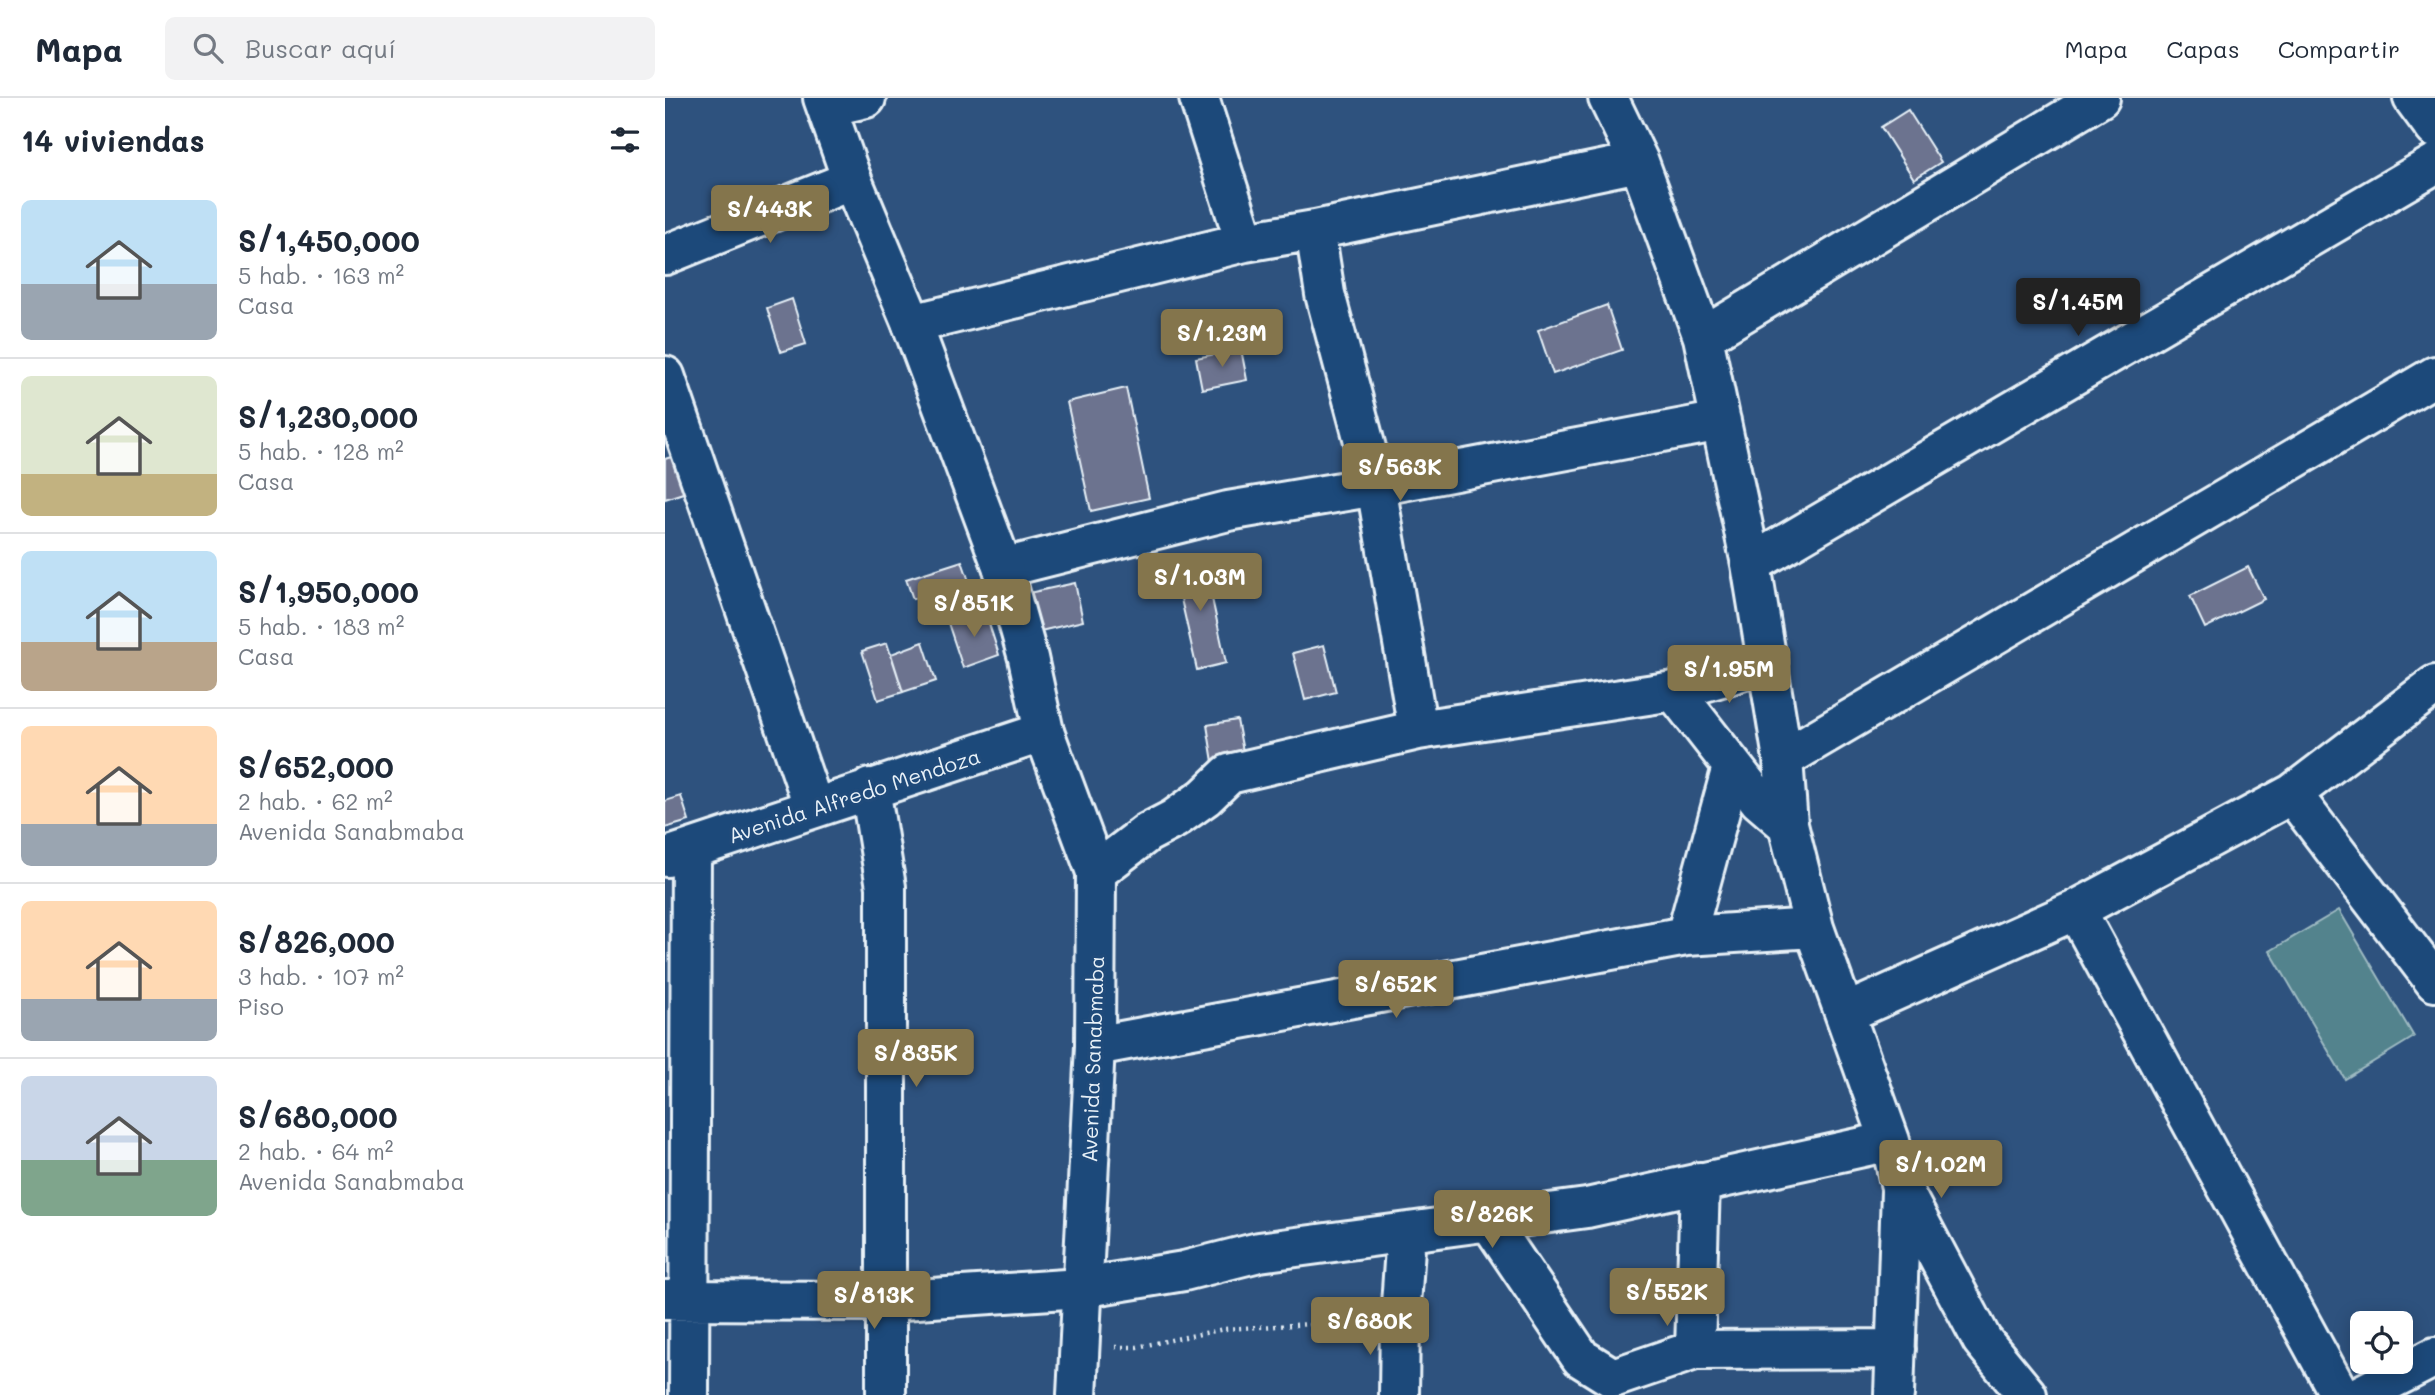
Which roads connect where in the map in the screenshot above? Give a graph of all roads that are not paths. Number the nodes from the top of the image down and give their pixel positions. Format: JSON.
{"nodes":[{"id":1,"x":866,"y":98,"type":"edge"},
{"id":2,"x":1199,"y":98,"type":"edge"},
{"id":3,"x":1608,"y":98,"type":"edge"},
{"id":4,"x":2099,"y":98,"type":"edge"},
{"id":5,"x":2413,"y":98,"type":"edge"},
{"id":6,"x":825,"y":103,"type":"edge"},
{"id":7,"x":2435,"y":128,"type":"edge"},
{"id":8,"x":1639,"y":162,"type":"junction"},
{"id":9,"x":2435,"y":164,"type":"edge"},
{"id":10,"x":852,"y":180,"type":"junction"},
{"id":11,"x":1315,"y":230,"type":"junction"},
{"id":12,"x":1245,"y":242,"type":"junction"},
{"id":13,"x":665,"y":255,"type":"edge"},
{"id":14,"x":912,"y":324,"type":"junction"},
{"id":15,"x":1703,"y":337,"type":"junction"},
{"id":16,"x":665,"y":376,"type":"edge"},
{"id":17,"x":2435,"y":376,"type":"edge"},
{"id":18,"x":1721,"y":421,"type":"junction"},
{"id":19,"x":1376,"y":486,"type":"junction"},
{"id":20,"x":1751,"y":564,"type":"junction"},
{"id":21,"x":1003,"y":568,"type":"junction"},
{"id":22,"x":1768,"y":663,"type":"junction"},
{"id":23,"x":2435,"y":685,"type":"edge"},
{"id":24,"x":1674,"y":691,"type":"junction"},
{"id":25,"x":1418,"y":730,"type":"junction"},
{"id":26,"x":1044,"y":732,"type":"junction"},
{"id":27,"x":1783,"y":759,"type":"junction"},
{"id":28,"x":1732,"y":767,"type":"junction"},
{"id":29,"x":870,"y":788,"type":"junction"},
{"id":30,"x":2292,"y":794,"type":"junction"},
{"id":31,"x":814,"y":808,"type":"junction"},
{"id":32,"x":1788,"y":825,"type":"junction"},
{"id":33,"x":678,"y":853,"type":"edge"},
{"id":34,"x":1096,"y":872,"type":"junction"},
{"id":35,"x":2075,"y":910,"type":"junction"},
{"id":36,"x":1814,"y":928,"type":"junction"},
{"id":37,"x":1686,"y":936,"type":"junction"},
{"id":38,"x":2435,"y":982,"type":"edge"},
{"id":39,"x":1846,"y":1013,"type":"junction"},
{"id":40,"x":1095,"y":1046,"type":"junction"},
{"id":41,"x":1889,"y":1141,"type":"junction"},
{"id":42,"x":1700,"y":1182,"type":"junction"},
{"id":43,"x":1901,"y":1187,"type":"junction"},
{"id":44,"x":1489,"y":1221,"type":"junction"},
{"id":45,"x":1406,"y":1234,"type":"junction"},
{"id":46,"x":1081,"y":1288,"type":"junction"},
{"id":47,"x":677,"y":1300,"type":"edge"},
{"id":48,"x":887,"y":1301,"type":"junction"},
{"id":49,"x":1896,"y":1349,"type":"junction"},
{"id":50,"x":1695,"y":1350,"type":"junction"},
{"id":51,"x":2435,"y":1357,"type":"edge"},
{"id":52,"x":1616,"y":1386,"type":"edge"},
{"id":53,"x":2435,"y":1386,"type":"edge"},
{"id":54,"x":2369,"y":1391,"type":"edge"},
{"id":55,"x":689,"y":1395,"type":"edge"},
{"id":56,"x":886,"y":1395,"type":"edge"},
{"id":57,"x":1077,"y":1395,"type":"edge"},
{"id":58,"x":1399,"y":1395,"type":"edge"},
{"id":59,"x":1894,"y":1395,"type":"edge"},
{"id":60,"x":2027,"y":1395,"type":"edge"},
{"id":61,"x":2340,"y":1395,"type":"edge"}],
"edges":[{"from":1,"to":6,"type":"street"},
{"from":2,"to":12,"type":"street"},
{"from":3,"to":8,"type":"street"},
{"from":4,"to":15,"type":"street"},
{"from":5,"to":7,"type":"street"},
{"from":6,"to":10,"type":"street","name":"Avenida Sanabmaba"},
{"from":8,"to":11,"type":"street"},
{"from":8,"to":15,"type":"street"},
{"from":9,"to":20,"type":"street"},
{"from":10,"to":13,"type":"street"},
{"from":10,"to":14,"type":"street","name":"Avenida Sanabmaba"},
{"from":11,"to":12,"type":"street"},
{"from":11,"to":19,"type":"street"},
{"from":12,"to":14,"type":"street"},
{"from":14,"to":21,"type":"street","name":"Avenida Sanabmaba"},
{"from":15,"to":18,"type":"street"},
{"from":16,"to":31,"type":"street"},
{"from":17,"to":27,"type":"street"},
{"from":18,"to":19,"type":"street"},
{"from":18,"to":20,"type":"street"},
{"from":19,"to":21,"type":"street"},
{"from":19,"to":25,"type":"street"},
{"from":20,"to":22,"type":"street"},
{"from":21,"to":26,"type":"street","name":"Avenida Sanabmaba"},
{"from":22,"to":24,"type":"street"},
{"from":22,"to":27,"type":"street"},
{"from":23,"to":30,"type":"street"},
{"from":24,"to":25,"type":"street"},
{"from":24,"to":28,"type":"street"},
{"from":25,"to":34,"type":"street"},
{"from":26,"to":29,"type":"street","name":"Avenida Alfredo Mendoza"},
{"from":26,"to":34,"type":"street","name":"Avenida Sanabmaba"},
{"from":27,"to":32,"type":"street"},
{"from":28,"to":32,"type":"street"},
{"from":28,"to":37,"type":"street"},
{"from":29,"to":31,"type":"street","name":"Avenida Alfredo Mendoza"},
{"from":29,"to":48,"type":"street"},
{"from":30,"to":35,"type":"street"},
{"from":30,"to":38,"type":"street"},
{"from":31,"to":33,"type":"street","name":"Avenida Alfredo Mendoza"},
{"from":32,"to":36,"type":"street"},
{"from":33,"to":47,"type":"street"},
{"from":34,"to":40,"type":"street","name":"Avenida Sanabmaba"},
{"from":35,"to":39,"type":"street"},
{"from":35,"to":61,"type":"street"},
{"from":36,"to":37,"type":"street"},
{"from":36,"to":39,"type":"street"},
{"from":37,"to":40,"type":"street"},
{"from":39,"to":41,"type":"street"},
{"from":40,"to":46,"type":"street","name":"Avenida Sanabmaba"},
{"from":41,"to":42,"type":"street"},
{"from":41,"to":43,"type":"street"},
{"from":42,"to":44,"type":"street"},
{"from":42,"to":50,"type":"street"},
{"from":43,"to":49,"type":"street"},
{"from":43,"to":60,"type":"street"},
{"from":44,"to":45,"type":"street"},
{"from":44,"to":52,"type":"street"},
{"from":45,"to":46,"type":"street"},
{"from":45,"to":58,"type":"street"},
{"from":46,"to":48,"type":"street"},
{"from":46,"to":57,"type":"street","name":"Avenida Sanabmaba"},
{"from":47,"to":48,"type":"street"},
{"from":47,"to":55,"type":"street"},
{"from":48,"to":56,"type":"street"},
{"from":49,"to":50,"type":"street"},
{"from":49,"to":59,"type":"street"},
{"from":50,"to":52,"type":"street"},
{"from":51,"to":54,"type":"street"},
{"from":53,"to":54,"type":"street"}]}
